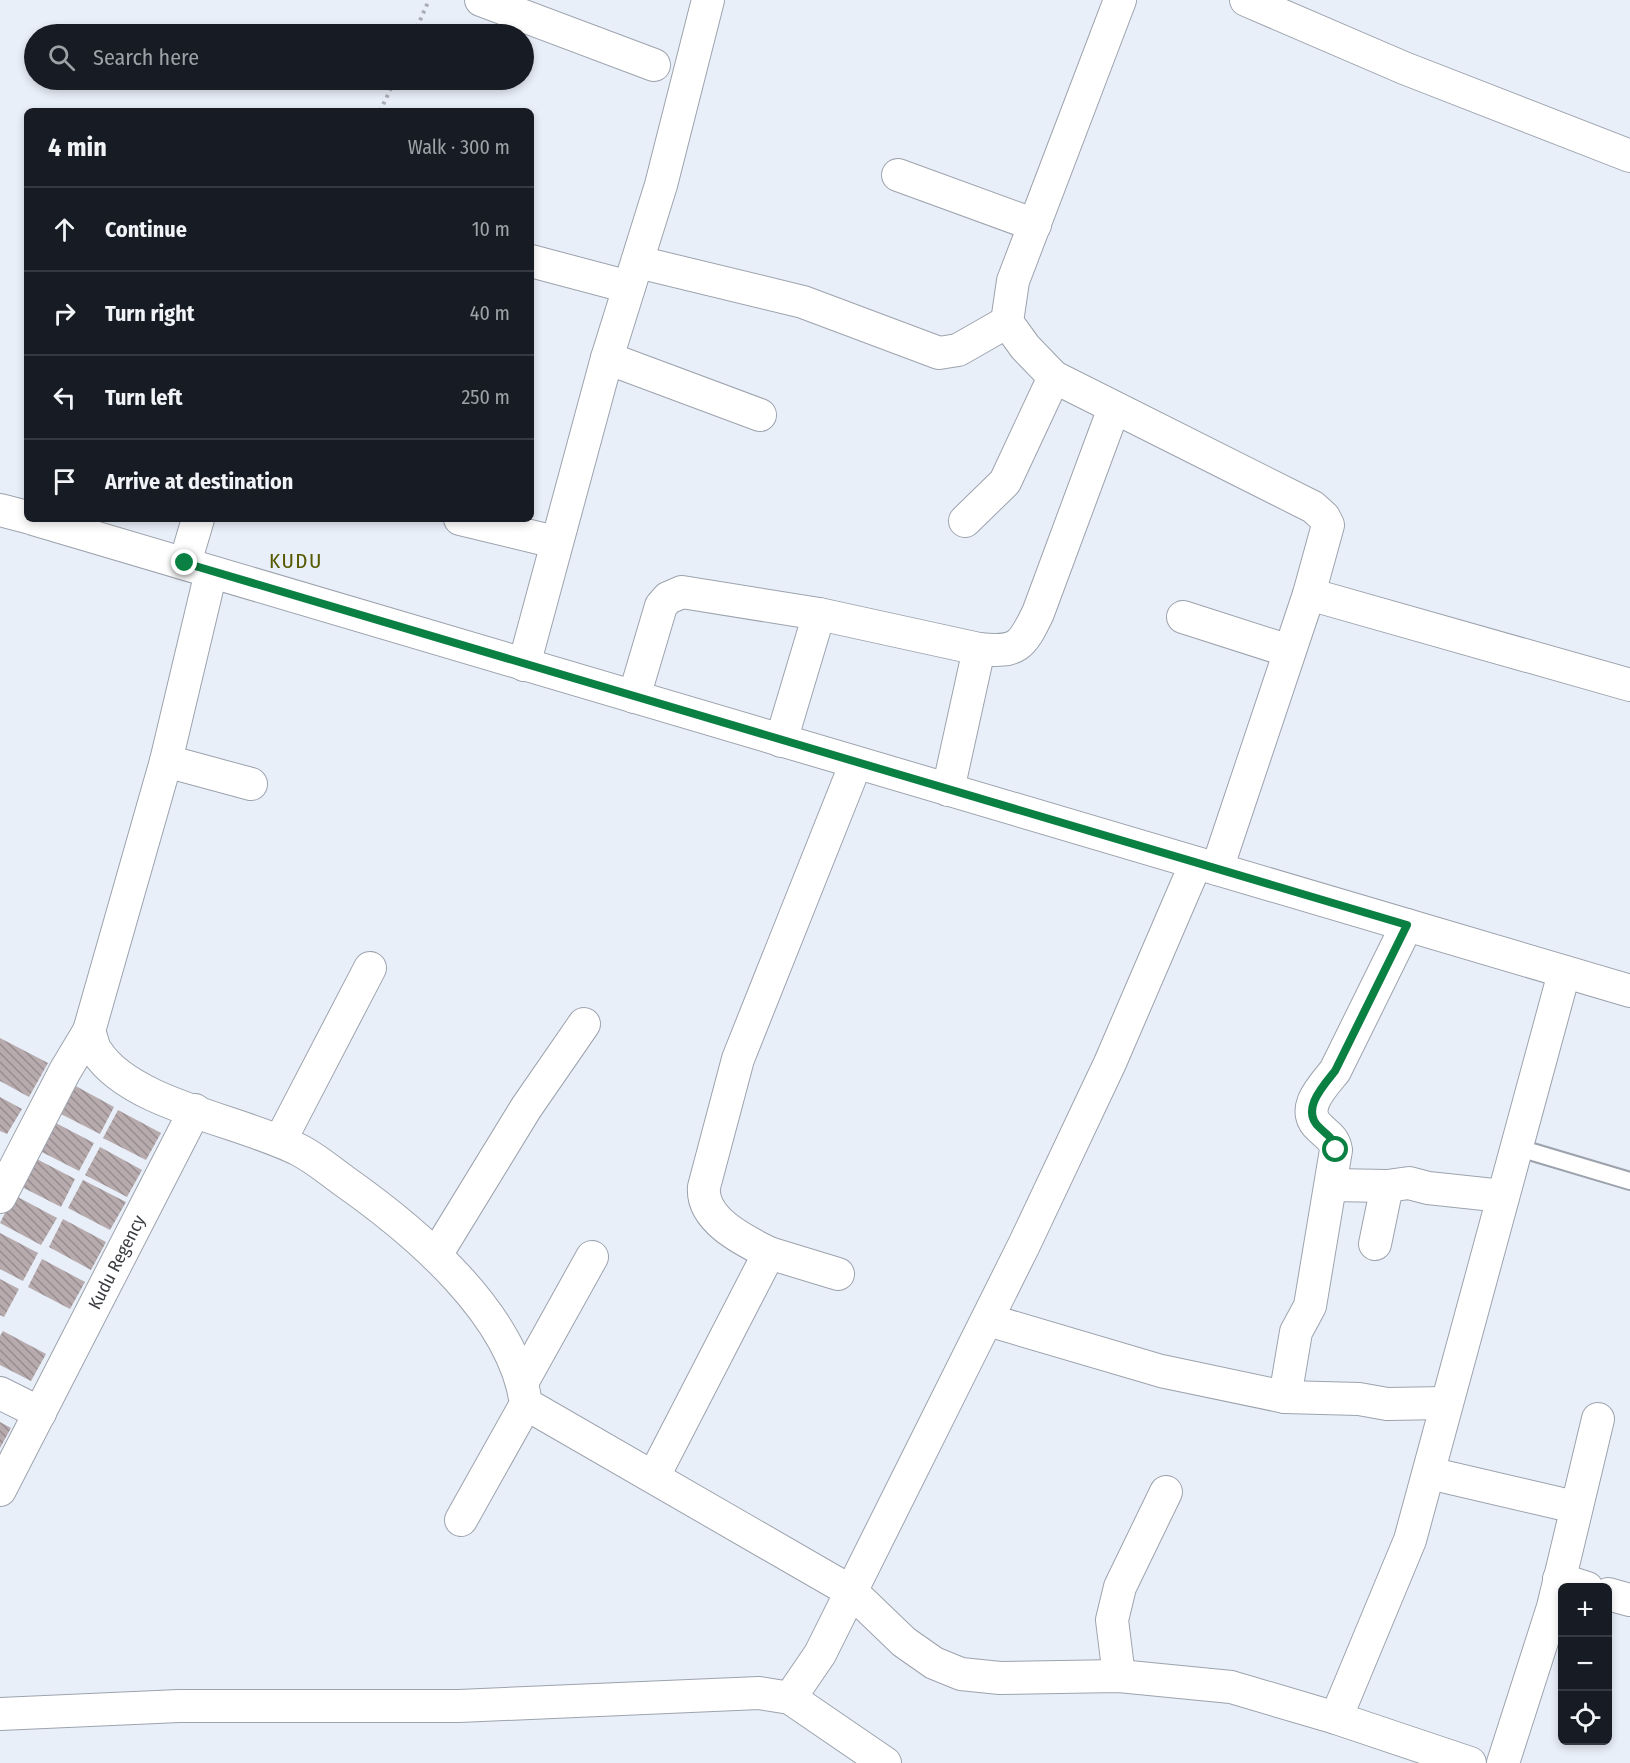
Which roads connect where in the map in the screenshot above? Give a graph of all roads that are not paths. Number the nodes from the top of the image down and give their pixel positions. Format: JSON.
{"nodes":[{"id":1,"x":481,"y":0,"type":"edge"},
{"id":2,"x":708,"y":0,"type":"edge"},
{"id":3,"x":1120,"y":0,"type":"edge"},
{"id":4,"x":1246,"y":0,"type":"edge"},
{"id":5,"x":654,"y":65,"type":"dead end"},
{"id":6,"x":1630,"y":156,"type":"edge"},
{"id":7,"x":898,"y":175,"type":"dead end"},
{"id":8,"x":1035,"y":225,"type":"junction"},
{"id":9,"x":534,"y":261,"type":"edge"},
{"id":10,"x":634,"y":275,"type":"junction"},
{"id":11,"x":1007,"y":322,"type":"junction"},
{"id":12,"x":607,"y":358,"type":"junction"},
{"id":13,"x":1054,"y":377,"type":"junction"},
{"id":14,"x":1114,"y":408,"type":"junction"},
{"id":15,"x":760,"y":415,"type":"dead end"},
{"id":16,"x":0,"y":510,"type":"edge"},
{"id":17,"x":24,"y":516,"type":"edge"},
{"id":18,"x":43,"y":522,"type":"edge"},
{"id":19,"x":198,"y":522,"type":"edge"},
{"id":20,"x":472,"y":522,"type":"edge"},
{"id":21,"x":965,"y":522,"type":"dead end"},
{"id":22,"x":555,"y":542,"type":"junction"},
{"id":23,"x":198,"y":568,"type":"junction"},
{"id":24,"x":1309,"y":594,"type":"junction"},
{"id":25,"x":819,"y":614,"type":"junction"},
{"id":26,"x":1183,"y":617,"type":"dead end"},
{"id":27,"x":979,"y":649,"type":"junction"},
{"id":28,"x":1289,"y":651,"type":"junction"},
{"id":29,"x":524,"y":665,"type":"junction"},
{"id":30,"x":1630,"y":685,"type":"edge"},
{"id":31,"x":634,"y":697,"type":"junction"},
{"id":32,"x":781,"y":741,"type":"junction"},
{"id":33,"x":166,"y":761,"type":"junction"},
{"id":34,"x":856,"y":763,"type":"junction"},
{"id":35,"x":251,"y":784,"type":"dead end"},
{"id":36,"x":948,"y":790,"type":"junction"},
{"id":37,"x":1206,"y":866,"type":"junction"},
{"id":38,"x":1407,"y":925,"type":"junction"},
{"id":39,"x":370,"y":968,"type":"dead end"},
{"id":40,"x":1564,"y":973,"type":"junction"},
{"id":41,"x":1630,"y":991,"type":"edge"},
{"id":42,"x":584,"y":1024,"type":"dead end"},
{"id":43,"x":89,"y":1031,"type":"junction"},
{"id":44,"x":195,"y":1110,"type":"junction"},
{"id":45,"x":280,"y":1141,"type":"junction"},
{"id":46,"x":1519,"y":1148,"type":"junction"},
{"id":47,"x":1630,"y":1181,"type":"edge"},
{"id":48,"x":1332,"y":1185,"type":"junction"},
{"id":49,"x":1387,"y":1186,"type":"junction"},
{"id":50,"x":1503,"y":1196,"type":"junction"},
{"id":51,"x":0,"y":1197,"type":"edge"},
{"id":52,"x":1375,"y":1244,"type":"dead end"},
{"id":53,"x":769,"y":1253,"type":"junction"},
{"id":54,"x":436,"y":1255,"type":"junction"},
{"id":55,"x":592,"y":1257,"type":"dead end"},
{"id":56,"x":838,"y":1274,"type":"dead end"},
{"id":57,"x":988,"y":1320,"type":"junction"},
{"id":58,"x":0,"y":1393,"type":"edge"},
{"id":59,"x":525,"y":1393,"type":"junction"},
{"id":60,"x":1286,"y":1396,"type":"junction"},
{"id":61,"x":1445,"y":1403,"type":"junction"},
{"id":62,"x":40,"y":1413,"type":"junction"},
{"id":63,"x":1598,"y":1419,"type":"dead end"},
{"id":64,"x":1429,"y":1473,"type":"junction"},
{"id":65,"x":654,"y":1476,"type":"junction"},
{"id":66,"x":0,"y":1490,"type":"edge"},
{"id":67,"x":1166,"y":1492,"type":"dead end"},
{"id":68,"x":1575,"y":1508,"type":"junction"},
{"id":69,"x":461,"y":1520,"type":"dead end"},
{"id":70,"x":1573,"y":1583,"type":"edge"},
{"id":71,"x":852,"y":1592,"type":"junction"},
{"id":72,"x":1612,"y":1595,"type":"edge"},
{"id":73,"x":1630,"y":1600,"type":"edge"},
{"id":74,"x":1558,"y":1622,"type":"edge"},
{"id":75,"x":1119,"y":1676,"type":"junction"},
{"id":76,"x":790,"y":1698,"type":"junction"},
{"id":77,"x":0,"y":1714,"type":"edge"},
{"id":78,"x":1336,"y":1718,"type":"junction"},
{"id":79,"x":885,"y":1763,"type":"edge"},
{"id":80,"x":1470,"y":1763,"type":"edge"},
{"id":81,"x":1503,"y":1763,"type":"edge"}],
"edges":[{"from":1,"to":5,"type":"street"},
{"from":2,"to":10,"type":"street"},
{"from":3,"to":8,"type":"street"},
{"from":4,"to":6,"type":"street"},
{"from":7,"to":8,"type":"street"},
{"from":8,"to":11,"type":"street"},
{"from":9,"to":10,"type":"street"},
{"from":10,"to":11,"type":"street"},
{"from":10,"to":12,"type":"street"},
{"from":11,"to":13,"type":"street"},
{"from":12,"to":15,"type":"street"},
{"from":12,"to":22,"type":"street"},
{"from":13,"to":14,"type":"street"},
{"from":13,"to":21,"type":"street"},
{"from":14,"to":24,"type":"street"},
{"from":14,"to":27,"type":"street"},
{"from":16,"to":17,"type":"street"},
{"from":18,"to":23,"type":"street"},
{"from":19,"to":23,"type":"street"},
{"from":20,"to":22,"type":"street"},
{"from":22,"to":29,"type":"street"},
{"from":23,"to":29,"type":"street"},
{"from":23,"to":33,"type":"street"},
{"from":24,"to":28,"type":"street"},
{"from":24,"to":30,"type":"street"},
{"from":25,"to":27,"type":"street"},
{"from":25,"to":31,"type":"street"},
{"from":25,"to":32,"type":"street"},
{"from":26,"to":28,"type":"street"},
{"from":27,"to":36,"type":"street"},
{"from":28,"to":37,"type":"street"},
{"from":29,"to":31,"type":"street"},
{"from":31,"to":32,"type":"street"},
{"from":32,"to":34,"type":"street"},
{"from":33,"to":35,"type":"street"},
{"from":33,"to":43,"type":"street"},
{"from":34,"to":36,"type":"street"},
{"from":34,"to":53,"type":"street"},
{"from":36,"to":37,"type":"street"},
{"from":37,"to":38,"type":"street"},
{"from":37,"to":57,"type":"street"},
{"from":38,"to":40,"type":"street"},
{"from":38,"to":48,"type":"street"},
{"from":39,"to":45,"type":"street"},
{"from":40,"to":41,"type":"street"},
{"from":40,"to":46,"type":"street"},
{"from":42,"to":54,"type":"street"},
{"from":43,"to":44,"type":"street"},
{"from":43,"to":51,"type":"street"},
{"from":44,"to":45,"type":"street"},
{"from":44,"to":62,"type":"street","name":"Kudu Regency"},
{"from":45,"to":54,"type":"street"},
{"from":46,"to":47,"type":"lane"},
{"from":46,"to":50,"type":"street"},
{"from":48,"to":49,"type":"street"},
{"from":48,"to":60,"type":"street"},
{"from":49,"to":50,"type":"street"},
{"from":49,"to":52,"type":"street"},
{"from":50,"to":61,"type":"street"},
{"from":53,"to":56,"type":"street"},
{"from":53,"to":65,"type":"street"},
{"from":54,"to":59,"type":"street"},
{"from":55,"to":59,"type":"street"},
{"from":57,"to":60,"type":"street"},
{"from":57,"to":71,"type":"street"},
{"from":58,"to":62,"type":"street"},
{"from":59,"to":65,"type":"street"},
{"from":59,"to":69,"type":"street"},
{"from":60,"to":61,"type":"street"},
{"from":61,"to":64,"type":"street"},
{"from":62,"to":66,"type":"street","name":"Kudu Regency"},
{"from":63,"to":68,"type":"street"},
{"from":64,"to":68,"type":"street"},
{"from":64,"to":78,"type":"street"},
{"from":65,"to":71,"type":"street"},
{"from":67,"to":75,"type":"street"},
{"from":68,"to":70,"type":"street"},
{"from":71,"to":75,"type":"street"},
{"from":71,"to":76,"type":"street"},
{"from":72,"to":73,"type":"street"},
{"from":74,"to":81,"type":"street"},
{"from":75,"to":78,"type":"street"},
{"from":76,"to":77,"type":"street"},
{"from":76,"to":79,"type":"street"},
{"from":78,"to":80,"type":"street"}]}
